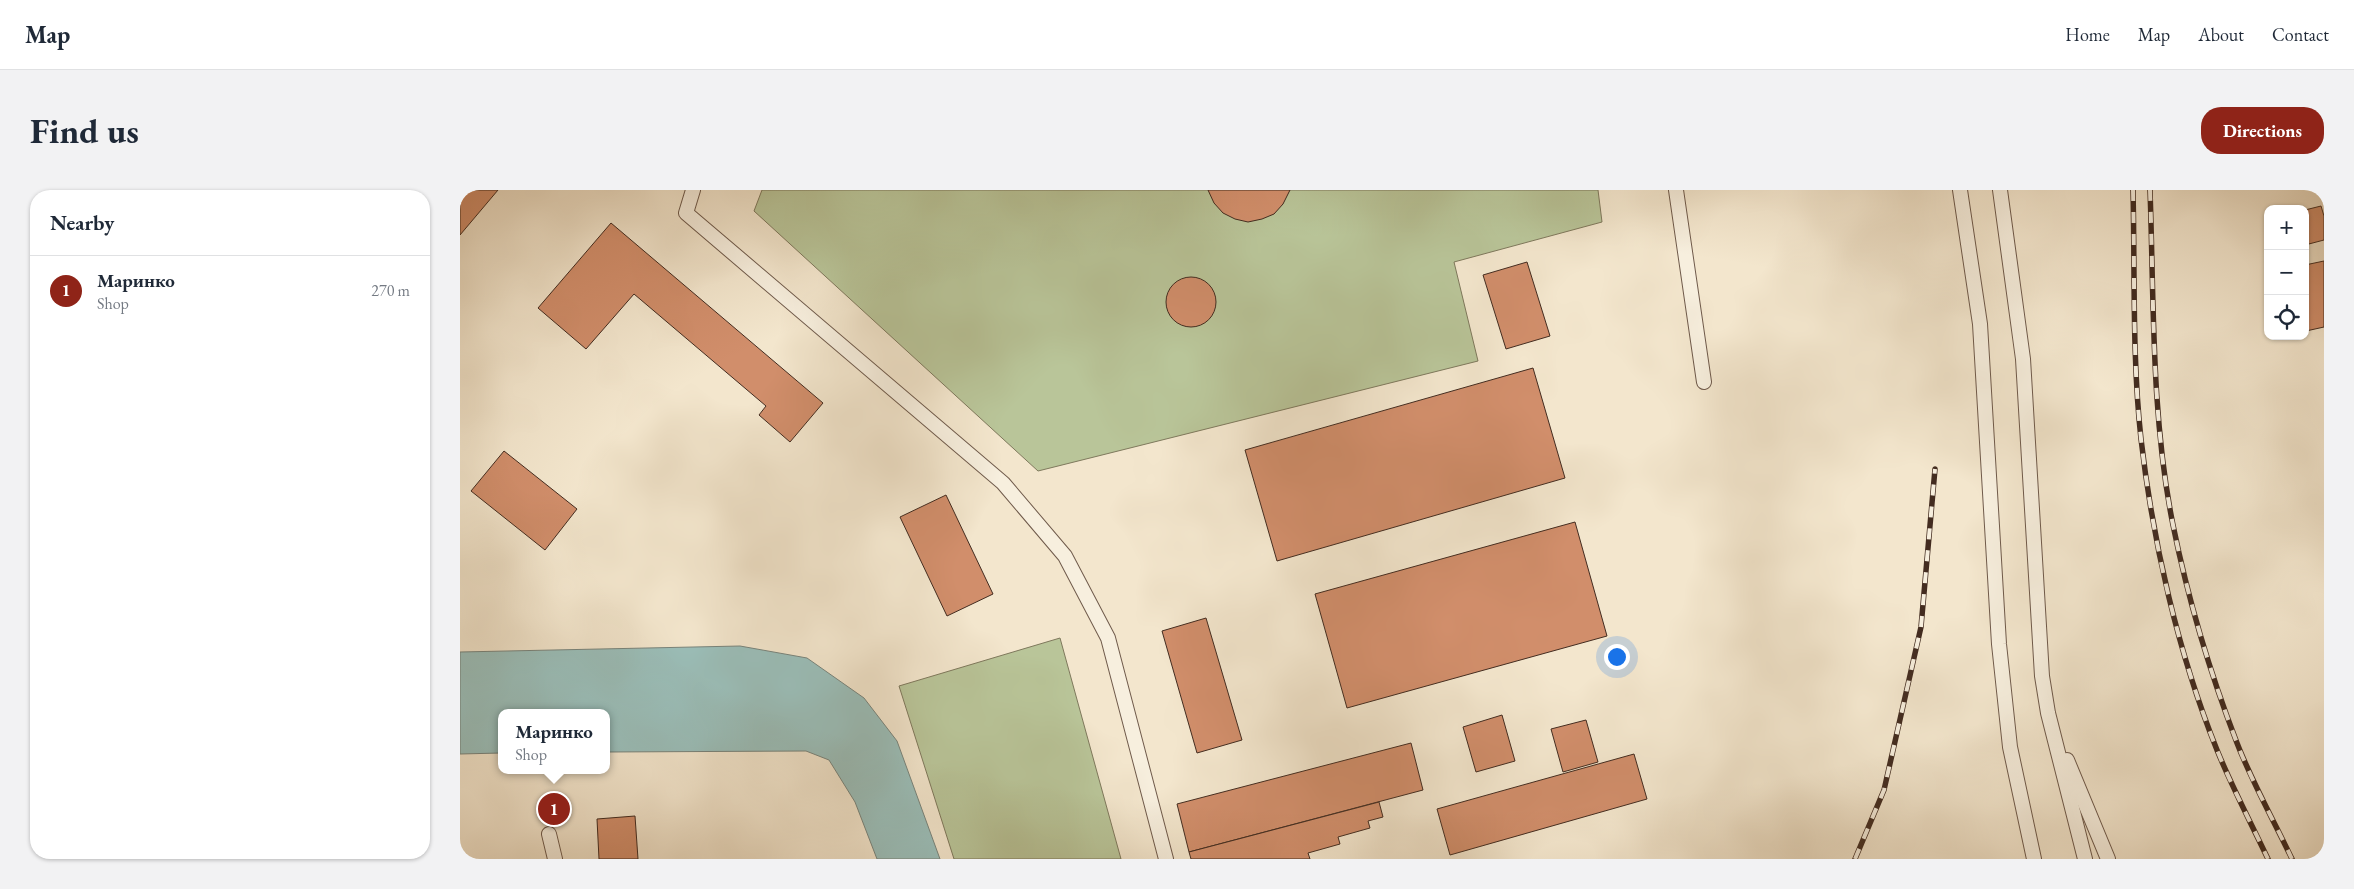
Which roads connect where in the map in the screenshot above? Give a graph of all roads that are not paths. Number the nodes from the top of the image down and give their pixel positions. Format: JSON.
{"nodes":[{"id":1,"x":693,"y":190,"type":"edge"},
{"id":2,"x":1676,"y":190,"type":"edge"},
{"id":3,"x":1960,"y":190,"type":"edge"},
{"id":4,"x":2000,"y":190,"type":"edge"},
{"id":5,"x":1704,"y":382,"type":"dead end"},
{"id":6,"x":2048,"y":713,"type":"junction"},
{"id":7,"x":548,"y":834,"type":"dead end"},
{"id":8,"x":554,"y":859,"type":"edge"},
{"id":9,"x":1166,"y":859,"type":"edge"},
{"id":10,"x":2034,"y":859,"type":"edge"},
{"id":11,"x":2085,"y":859,"type":"edge"},
{"id":12,"x":2108,"y":859,"type":"edge"}],
"edges":[{"from":1,"to":9,"type":"lane"},
{"from":2,"to":5,"type":"lane"},
{"from":3,"to":10,"type":"lane"},
{"from":4,"to":6,"type":"lane"},
{"from":6,"to":11,"type":"lane"},
{"from":6,"to":12,"type":"lane"},
{"from":7,"to":8,"type":"lane"}]}
